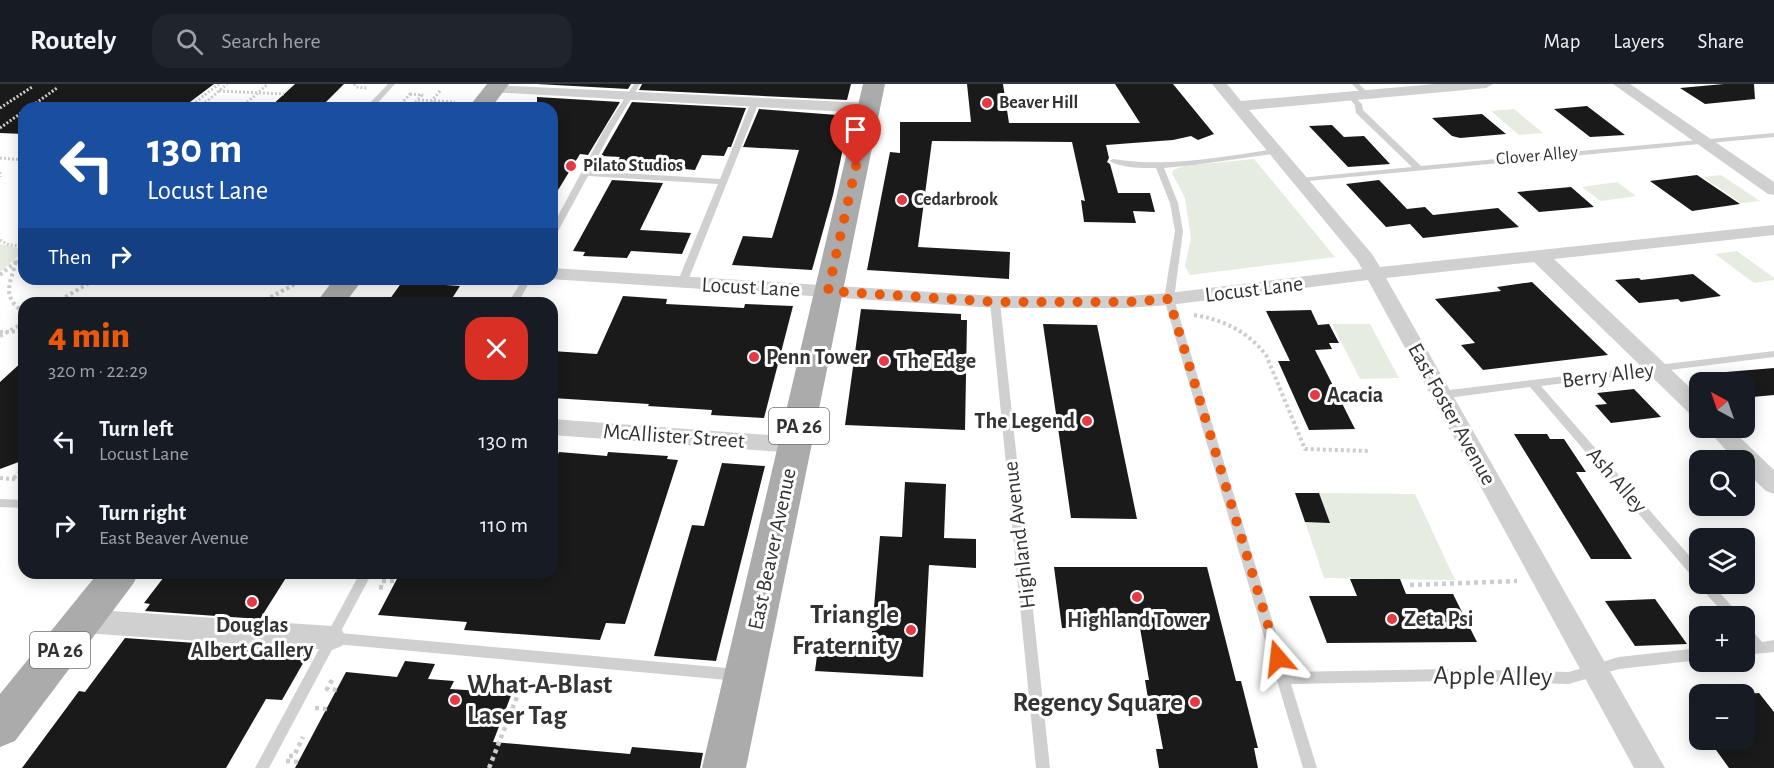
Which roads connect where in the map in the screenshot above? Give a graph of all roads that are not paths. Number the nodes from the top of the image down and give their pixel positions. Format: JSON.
{"nodes":[{"id":1,"x":392,"y":84,"type":"edge"},
{"id":2,"x":1219,"y":84,"type":"edge"},
{"id":3,"x":1486,"y":84,"type":"edge"},
{"id":4,"x":1620,"y":84,"type":"edge"},
{"id":5,"x":496,"y":87,"type":"edge"},
{"id":6,"x":633,"y":90,"type":"edge"},
{"id":7,"x":1357,"y":92,"type":"edge"},
{"id":8,"x":871,"y":96,"type":"edge"},
{"id":9,"x":375,"y":102,"type":"edge"},
{"id":10,"x":484,"y":102,"type":"edge"},
{"id":11,"x":755,"y":102,"type":"junction"},
{"id":12,"x":1237,"y":106,"type":"junction"},
{"id":13,"x":1774,"y":135,"type":"edge"},
{"id":14,"x":1703,"y":141,"type":"junction"},
{"id":15,"x":1276,"y":151,"type":"junction"},
{"id":16,"x":1113,"y":161,"type":"dead end"},
{"id":17,"x":1159,"y":165,"type":"junction"},
{"id":18,"x":1418,"y":168,"type":"junction"},
{"id":19,"x":585,"y":173,"type":"junction"},
{"id":20,"x":1300,"y":180,"type":"junction"},
{"id":21,"x":723,"y":182,"type":"junction"},
{"id":22,"x":1774,"y":190,"type":"edge"},
{"id":23,"x":558,"y":224,"type":"edge"},
{"id":24,"x":1774,"y":230,"type":"edge"},
{"id":25,"x":1540,"y":257,"type":"junction"},
{"id":26,"x":1374,"y":273,"type":"junction"},
{"id":27,"x":558,"y":274,"type":"edge"},
{"id":28,"x":682,"y":283,"type":"junction"},
{"id":29,"x":344,"y":285,"type":"edge"},
{"id":30,"x":828,"y":291,"type":"junction"},
{"id":31,"x":335,"y":297,"type":"edge"},
{"id":32,"x":1169,"y":299,"type":"junction"},
{"id":33,"x":995,"y":302,"type":"junction"},
{"id":34,"x":1774,"y":354,"type":"edge"},
{"id":35,"x":1658,"y":369,"type":"junction"},
{"id":36,"x":1534,"y":384,"type":"junction"},
{"id":37,"x":1441,"y":395,"type":"junction"},
{"id":38,"x":1689,"y":399,"type":"edge"},
{"id":39,"x":558,"y":427,"type":"edge"},
{"id":40,"x":1727,"y":438,"type":"edge"},
{"id":41,"x":795,"y":445,"type":"junction"},
{"id":42,"x":1774,"y":485,"type":"edge"},
{"id":43,"x":0,"y":503,"type":"edge"},
{"id":44,"x":18,"y":504,"type":"edge"},
{"id":45,"x":1689,"y":564,"type":"edge"},
{"id":46,"x":115,"y":579,"type":"edge"},
{"id":47,"x":363,"y":579,"type":"edge"},
{"id":48,"x":1714,"y":594,"type":"edge"},
{"id":49,"x":1724,"y":606,"type":"edge"},
{"id":50,"x":83,"y":621,"type":"junction"},
{"id":51,"x":332,"y":638,"type":"junction"},
{"id":52,"x":1755,"y":642,"type":"edge"},
{"id":53,"x":1774,"y":646,"type":"edge"},
{"id":54,"x":1759,"y":647,"type":"junction"},
{"id":55,"x":1755,"y":648,"type":"edge"},
{"id":56,"x":1689,"y":655,"type":"edge"},
{"id":57,"x":1595,"y":670,"type":"junction"},
{"id":58,"x":745,"y":676,"type":"junction"},
{"id":59,"x":1284,"y":678,"type":"junction"},
{"id":60,"x":0,"y":727,"type":"edge"},
{"id":61,"x":262,"y":768,"type":"edge"},
{"id":62,"x":724,"y":768,"type":"edge"},
{"id":63,"x":1043,"y":768,"type":"edge"},
{"id":64,"x":1310,"y":768,"type":"edge"},
{"id":65,"x":1650,"y":768,"type":"edge"}],
"edges":[{"from":1,"to":9,"type":"lane"},
{"from":2,"to":12,"type":"street","name":"East Foster Avenue"},
{"from":3,"to":7,"type":"street"},
{"from":4,"to":14,"type":"street"},
{"from":5,"to":6,"type":"street"},
{"from":5,"to":10,"type":"main road"},
{"from":6,"to":11,"type":"street"},
{"from":6,"to":19,"type":"lane"},
{"from":7,"to":12,"type":"street"},
{"from":7,"to":18,"type":"lane"},
{"from":8,"to":11,"type":"street"},
{"from":8,"to":30,"type":"main road","name":"East Beaver Avenue","number":"PA 26"},
{"from":11,"to":21,"type":"lane"},
{"from":12,"to":15,"type":"street","name":"East Foster Avenue"},
{"from":13,"to":14,"type":"lane","name":"Clover Alley"},
{"from":14,"to":18,"type":"lane","name":"Clover Alley"},
{"from":14,"to":22,"type":"street"},
{"from":15,"to":17,"type":"lane"},
{"from":15,"to":20,"type":"street","name":"East Foster Avenue"},
{"from":16,"to":17,"type":"lane"},
{"from":17,"to":32,"type":"lane"},
{"from":18,"to":20,"type":"lane","name":"Clover Alley"},
{"from":19,"to":21,"type":"lane"},
{"from":19,"to":23,"type":"lane"},
{"from":20,"to":26,"type":"street","name":"East Foster Avenue"},
{"from":21,"to":28,"type":"lane"},
{"from":24,"to":25,"type":"street","name":"Locust Lane"},
{"from":25,"to":26,"type":"street","name":"Locust Lane"},
{"from":25,"to":35,"type":"street"},
{"from":26,"to":32,"type":"street","name":"Locust Lane"},
{"from":26,"to":37,"type":"street","name":"East Foster Avenue"},
{"from":27,"to":28,"type":"street","name":"Locust Lane"},
{"from":28,"to":30,"type":"street","name":"Locust Lane"},
{"from":29,"to":31,"type":"main road"},
{"from":30,"to":33,"type":"street","name":"Locust Lane"},
{"from":30,"to":41,"type":"main road","name":"East Beaver Avenue","number":"PA 26"},
{"from":32,"to":33,"type":"street","name":"Locust Lane"},
{"from":32,"to":59,"type":"lane"},
{"from":33,"to":63,"type":"lane","name":"Highland Avenue"},
{"from":34,"to":35,"type":"lane","name":"Berry Alley"},
{"from":35,"to":36,"type":"lane","name":"Berry Alley"},
{"from":35,"to":38,"type":"street"},
{"from":36,"to":37,"type":"lane","name":"Berry Alley"},
{"from":36,"to":45,"type":"lane","name":"Ash Alley"},
{"from":37,"to":57,"type":"street","name":"East Foster Avenue"},
{"from":39,"to":41,"type":"street","name":"McAllister Street"},
{"from":40,"to":42,"type":"street"},
{"from":41,"to":58,"type":"main road","name":"East Beaver Avenue","number":"PA 26"},
{"from":43,"to":44,"type":"lane"},
{"from":46,"to":50,"type":"main road","number":"PA 26"},
{"from":47,"to":51,"type":"lane"},
{"from":48,"to":49,"type":"lane"},
{"from":50,"to":51,"type":"street"},
{"from":50,"to":60,"type":"main road","number":"PA 26"},
{"from":51,"to":58,"type":"lane"},
{"from":51,"to":61,"type":"lane"},
{"from":52,"to":54,"type":"lane"},
{"from":53,"to":54,"type":"lane"},
{"from":54,"to":55,"type":"lane"},
{"from":56,"to":57,"type":"lane","name":"Apple Alley"},
{"from":57,"to":59,"type":"lane","name":"Apple Alley"},
{"from":57,"to":65,"type":"street","name":"East Foster Avenue"},
{"from":58,"to":62,"type":"main road","name":"East Beaver Avenue","number":"PA 26"},
{"from":59,"to":64,"type":"lane"}]}
